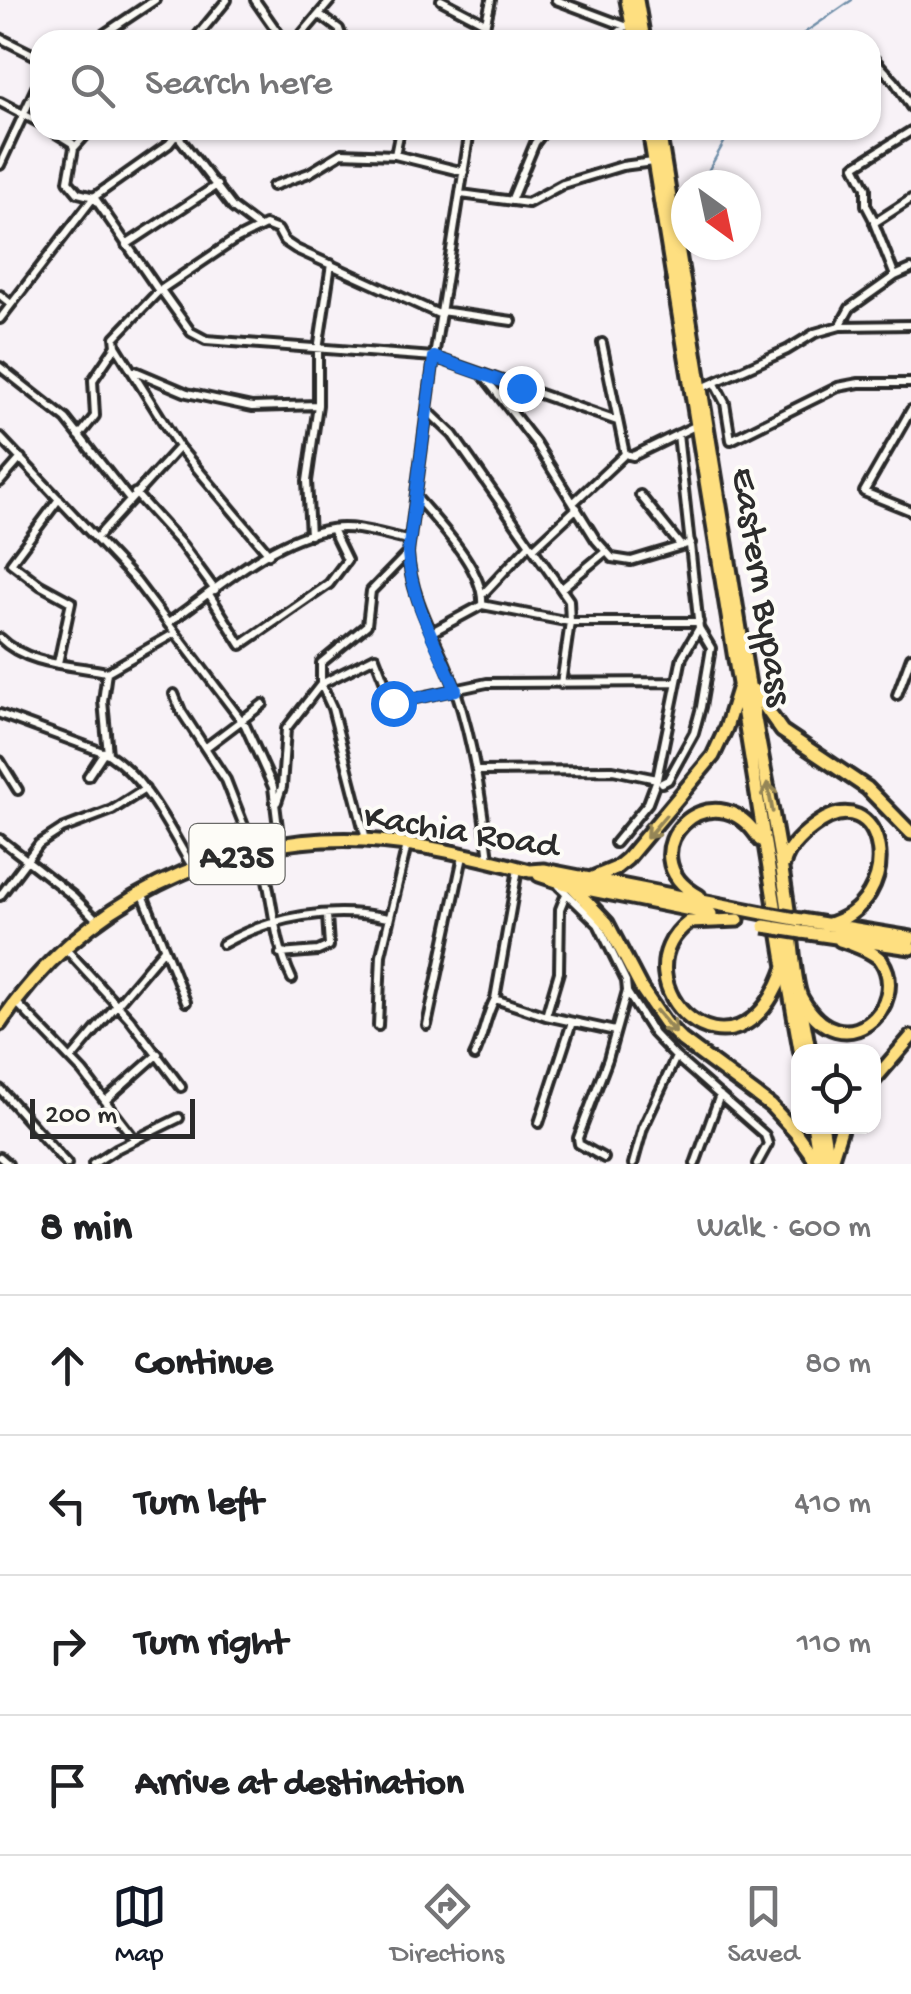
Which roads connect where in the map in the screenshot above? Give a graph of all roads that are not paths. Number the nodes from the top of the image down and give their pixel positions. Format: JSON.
{"nodes":[{"id":1,"x":156,"y":0,"type":"edge"},
{"id":2,"x":227,"y":0,"type":"edge"},
{"id":3,"x":256,"y":0,"type":"edge"},
{"id":4,"x":331,"y":0,"type":"edge"},
{"id":5,"x":441,"y":0,"type":"edge"},
{"id":6,"x":490,"y":0,"type":"edge"},
{"id":7,"x":556,"y":0,"type":"edge"},
{"id":8,"x":627,"y":0,"type":"edge"},
{"id":9,"x":641,"y":3,"type":"edge"},
{"id":10,"x":319,"y":14,"type":"junction"},
{"id":11,"x":485,"y":24,"type":"junction"},
{"id":12,"x":629,"y":24,"type":"junction"},
{"id":13,"x":110,"y":30,"type":"edge"},
{"id":14,"x":202,"y":30,"type":"edge"},
{"id":15,"x":276,"y":30,"type":"edge"},
{"id":16,"x":306,"y":30,"type":"edge"},
{"id":17,"x":339,"y":30,"type":"edge"},
{"id":18,"x":484,"y":30,"type":"edge"},
{"id":19,"x":622,"y":30,"type":"edge"},
{"id":20,"x":631,"y":30,"type":"edge"},
{"id":21,"x":643,"y":30,"type":"edge"},
{"id":22,"x":0,"y":38,"type":"edge"},
{"id":23,"x":30,"y":53,"type":"edge"},
{"id":24,"x":881,"y":67,"type":"edge"},
{"id":25,"x":30,"y":99,"type":"edge"},
{"id":26,"x":0,"y":102,"type":"edge"},
{"id":27,"x":911,"y":107,"type":"edge"},
{"id":28,"x":23,"y":113,"type":"junction"},
{"id":29,"x":30,"y":117,"type":"edge"},
{"id":30,"x":911,"y":131,"type":"edge"},
{"id":31,"x":67,"y":140,"type":"edge"},
{"id":32,"x":81,"y":140,"type":"edge"},
{"id":33,"x":170,"y":140,"type":"edge"},
{"id":34,"x":184,"y":140,"type":"edge"},
{"id":35,"x":398,"y":140,"type":"edge"},
{"id":36,"x":469,"y":140,"type":"edge"},
{"id":37,"x":538,"y":140,"type":"edge"},
{"id":38,"x":651,"y":140,"type":"edge"},
{"id":39,"x":661,"y":140,"type":"edge"},
{"id":40,"x":74,"y":148,"type":"junction"},
{"id":41,"x":394,"y":156,"type":"junction"},
{"id":42,"x":654,"y":162,"type":"junction"},
{"id":43,"x":0,"y":165,"type":"edge"},
{"id":44,"x":464,"y":172,"type":"junction"},
{"id":45,"x":216,"y":185,"type":"junction"},
{"id":46,"x":273,"y":186,"type":"dead end"},
{"id":47,"x":460,"y":194,"type":"junction"},
{"id":48,"x":94,"y":198,"type":"junction"},
{"id":49,"x":911,"y":199,"type":"edge"},
{"id":50,"x":511,"y":201,"type":"junction"},
{"id":51,"x":875,"y":222,"type":"junction"},
{"id":52,"x":258,"y":227,"type":"junction"},
{"id":53,"x":126,"y":245,"type":"junction"},
{"id":54,"x":330,"y":264,"type":"junction"},
{"id":55,"x":911,"y":269,"type":"edge"},
{"id":56,"x":895,"y":276,"type":"junction"},
{"id":57,"x":160,"y":290,"type":"junction"},
{"id":58,"x":0,"y":295,"type":"edge"},
{"id":59,"x":11,"y":304,"type":"junction"},
{"id":60,"x":441,"y":313,"type":"junction"},
{"id":61,"x":0,"y":319,"type":"edge"},
{"id":62,"x":512,"y":321,"type":"dead end"},
{"id":63,"x":911,"y":325,"type":"edge"},
{"id":64,"x":840,"y":326,"type":"junction"},
{"id":65,"x":602,"y":343,"type":"dead end"},
{"id":66,"x":116,"y":346,"type":"junction"},
{"id":67,"x":318,"y":350,"type":"junction"},
{"id":68,"x":434,"y":357,"type":"junction"},
{"id":69,"x":0,"y":368,"type":"edge"},
{"id":70,"x":132,"y":369,"type":"junction"},
{"id":71,"x":482,"y":374,"type":"junction"},
{"id":72,"x":911,"y":383,"type":"edge"},
{"id":73,"x":709,"y":386,"type":"junction"},
{"id":74,"x":318,"y":405,"type":"junction"},
{"id":75,"x":911,"y":410,"type":"edge"},
{"id":76,"x":428,"y":411,"type":"junction"},
{"id":77,"x":616,"y":421,"type":"junction"},
{"id":78,"x":698,"y":425,"type":"junction"},
{"id":79,"x":678,"y":434,"type":"junction"},
{"id":80,"x":79,"y":436,"type":"junction"},
{"id":81,"x":0,"y":437,"type":"edge"},
{"id":82,"x":179,"y":447,"type":"junction"},
{"id":83,"x":625,"y":454,"type":"junction"},
{"id":84,"x":21,"y":458,"type":"junction"},
{"id":85,"x":0,"y":482,"type":"edge"},
{"id":86,"x":640,"y":494,"type":"dead end"},
{"id":87,"x":132,"y":496,"type":"junction"},
{"id":88,"x":416,"y":496,"type":"junction"},
{"id":89,"x":59,"y":498,"type":"junction"},
{"id":90,"x":575,"y":505,"type":"junction"},
{"id":91,"x":911,"y":511,"type":"edge"},
{"id":92,"x":332,"y":529,"type":"junction"},
{"id":93,"x":310,"y":536,"type":"junction"},
{"id":94,"x":97,"y":538,"type":"junction"},
{"id":95,"x":408,"y":540,"type":"junction"},
{"id":96,"x":692,"y":543,"type":"junction"},
{"id":97,"x":682,"y":546,"type":"junction"},
{"id":98,"x":531,"y":547,"type":"junction"},
{"id":99,"x":605,"y":552,"type":"junction"},
{"id":100,"x":408,"y":553,"type":"junction"},
{"id":101,"x":269,"y":554,"type":"junction"},
{"id":102,"x":562,"y":588,"type":"junction"},
{"id":103,"x":212,"y":592,"type":"junction"},
{"id":104,"x":483,"y":594,"type":"junction"},
{"id":105,"x":482,"y":606,"type":"junction"},
{"id":106,"x":570,"y":622,"type":"junction"},
{"id":107,"x":168,"y":623,"type":"junction"},
{"id":108,"x":699,"y":625,"type":"junction"},
{"id":109,"x":432,"y":632,"type":"junction"},
{"id":110,"x":175,"y":633,"type":"junction"},
{"id":111,"x":0,"y":638,"type":"edge"},
{"id":112,"x":911,"y":657,"type":"edge"},
{"id":113,"x":58,"y":663,"type":"junction"},
{"id":114,"x":106,"y":672,"type":"junction"},
{"id":115,"x":676,"y":682,"type":"junction"},
{"id":116,"x":321,"y":684,"type":"junction"},
{"id":117,"x":561,"y":684,"type":"junction"},
{"id":118,"x":744,"y":685,"type":"junction"},
{"id":119,"x":456,"y":690,"type":"junction"},
{"id":120,"x":174,"y":694,"type":"dead end"},
{"id":121,"x":897,"y":695,"type":"dead end"},
{"id":122,"x":263,"y":704,"type":"dead end"},
{"id":123,"x":0,"y":714,"type":"edge"},
{"id":124,"x":242,"y":722,"type":"junction"},
{"id":125,"x":205,"y":748,"type":"junction"},
{"id":126,"x":106,"y":753,"type":"junction"},
{"id":127,"x":0,"y":761,"type":"edge"},
{"id":128,"x":477,"y":771,"type":"junction"},
{"id":129,"x":88,"y":776,"type":"dead end"},
{"id":130,"x":658,"y":780,"type":"junction"},
{"id":131,"x":18,"y":790,"type":"dead end"},
{"id":132,"x":145,"y":790,"type":"junction"},
{"id":133,"x":277,"y":803,"type":"junction"},
{"id":134,"x":911,"y":832,"type":"edge"},
{"id":135,"x":889,"y":836,"type":"dead end"},
{"id":136,"x":0,"y":839,"type":"edge"},
{"id":137,"x":366,"y":840,"type":"junction"},
{"id":138,"x":280,"y":844,"type":"junction"},
{"id":139,"x":408,"y":844,"type":"junction"},
{"id":140,"x":615,"y":844,"type":"dead end"},
{"id":141,"x":763,"y":845,"type":"junction"},
{"id":142,"x":256,"y":850,"type":"junction"},
{"id":143,"x":463,"y":855,"type":"junction"},
{"id":144,"x":26,"y":859,"type":"junction"},
{"id":145,"x":489,"y":860,"type":"junction"},
{"id":146,"x":783,"y":867,"type":"junction"},
{"id":147,"x":193,"y":868,"type":"junction"},
{"id":148,"x":524,"y":869,"type":"junction"},
{"id":149,"x":589,"y":879,"type":"junction"},
{"id":150,"x":569,"y":890,"type":"junction"},
{"id":151,"x":142,"y":892,"type":"junction"},
{"id":152,"x":0,"y":896,"type":"edge"},
{"id":153,"x":884,"y":897,"type":"dead end"},
{"id":154,"x":712,"y":902,"type":"junction"},
{"id":155,"x":327,"y":914,"type":"junction"},
{"id":156,"x":388,"y":918,"type":"junction"},
{"id":157,"x":764,"y":919,"type":"junction"},
{"id":158,"x":97,"y":920,"type":"junction"},
{"id":159,"x":738,"y":920,"type":"junction"},
{"id":160,"x":274,"y":921,"type":"junction"},
{"id":161,"x":825,"y":925,"type":"junction"},
{"id":162,"x":802,"y":926,"type":"junction"},
{"id":163,"x":911,"y":938,"type":"edge"},
{"id":164,"x":840,"y":940,"type":"junction"},
{"id":165,"x":223,"y":944,"type":"dead end"},
{"id":166,"x":64,"y":948,"type":"junction"},
{"id":167,"x":911,"y":948,"type":"edge"},
{"id":168,"x":164,"y":949,"type":"junction"},
{"id":169,"x":280,"y":954,"type":"junction"},
{"id":170,"x":786,"y":967,"type":"junction"},
{"id":171,"x":292,"y":978,"type":"dead end"},
{"id":172,"x":627,"y":992,"type":"junction"},
{"id":173,"x":800,"y":997,"type":"junction"},
{"id":174,"x":495,"y":998,"type":"junction"},
{"id":175,"x":16,"y":1002,"type":"junction"},
{"id":176,"x":186,"y":1002,"type":"dead end"},
{"id":177,"x":118,"y":1005,"type":"junction"},
{"id":178,"x":2,"y":1015,"type":"edge"},
{"id":179,"x":546,"y":1016,"type":"junction"},
{"id":180,"x":572,"y":1022,"type":"junction"},
{"id":181,"x":427,"y":1025,"type":"dead end"},
{"id":182,"x":378,"y":1026,"type":"dead end"},
{"id":183,"x":616,"y":1031,"type":"junction"},
{"id":184,"x":911,"y":1037,"type":"edge"},
{"id":185,"x":799,"y":1044,"type":"edge"},
{"id":186,"x":809,"y":1044,"type":"edge"},
{"id":187,"x":158,"y":1054,"type":"junction"},
{"id":188,"x":474,"y":1056,"type":"dead end"},
{"id":189,"x":676,"y":1057,"type":"junction"},
{"id":190,"x":71,"y":1059,"type":"junction"},
{"id":191,"x":881,"y":1072,"type":"edge"},
{"id":192,"x":182,"y":1086,"type":"dead end"},
{"id":193,"x":0,"y":1089,"type":"edge"},
{"id":194,"x":720,"y":1094,"type":"junction"},
{"id":195,"x":105,"y":1100,"type":"junction"},
{"id":196,"x":179,"y":1118,"type":"dead end"},
{"id":197,"x":539,"y":1122,"type":"dead end"},
{"id":198,"x":813,"y":1134,"type":"edge"},
{"id":199,"x":824,"y":1134,"type":"edge"},
{"id":200,"x":839,"y":1134,"type":"edge"},
{"id":201,"x":134,"y":1140,"type":"junction"},
{"id":202,"x":0,"y":1156,"type":"edge"},
{"id":203,"x":604,"y":1158,"type":"dead end"},
{"id":204,"x":8,"y":1164,"type":"edge"},
{"id":205,"x":68,"y":1164,"type":"edge"},
{"id":206,"x":94,"y":1164,"type":"edge"},
{"id":207,"x":633,"y":1164,"type":"edge"},
{"id":208,"x":695,"y":1164,"type":"edge"},
{"id":209,"x":756,"y":1164,"type":"edge"},
{"id":210,"x":818,"y":1164,"type":"edge"},
{"id":211,"x":830,"y":1164,"type":"edge"}],
"edges":[{"from":1,"to":13,"type":"street"},
{"from":2,"to":14,"type":"street"},
{"from":3,"to":15,"type":"street"},
{"from":4,"to":10,"type":"street"},
{"from":5,"to":11,"type":"street"},
{"from":6,"to":11,"type":"street"},
{"from":7,"to":12,"type":"street"},
{"from":8,"to":12,"type":"highway"},
{"from":9,"to":21,"type":"highway"},
{"from":10,"to":16,"type":"street"},
{"from":10,"to":17,"type":"street"},
{"from":11,"to":18,"type":"street"},
{"from":12,"to":19,"type":"street"},
{"from":12,"to":20,"type":"highway"},
{"from":22,"to":23,"type":"street"},
{"from":24,"to":27,"type":"street"},
{"from":25,"to":28,"type":"street"},
{"from":26,"to":28,"type":"street"},
{"from":28,"to":29,"type":"street"},
{"from":28,"to":43,"type":"street"},
{"from":30,"to":51,"type":"street"},
{"from":31,"to":40,"type":"street"},
{"from":32,"to":40,"type":"street"},
{"from":33,"to":48,"type":"street"},
{"from":34,"to":45,"type":"street"},
{"from":35,"to":41,"type":"street"},
{"from":36,"to":44,"type":"street"},
{"from":37,"to":50,"type":"street"},
{"from":38,"to":42,"type":"highway","name":"Eastern Bypass"},
{"from":39,"to":73,"type":"highway","name":"Eastern Bypass"},
{"from":40,"to":48,"type":"street"},
{"from":41,"to":44,"type":"street"},
{"from":41,"to":46,"type":"street"},
{"from":42,"to":50,"type":"street"},
{"from":42,"to":78,"type":"highway","name":"Eastern Bypass"},
{"from":44,"to":47,"type":"street"},
{"from":45,"to":52,"type":"street"},
{"from":45,"to":53,"type":"street"},
{"from":47,"to":50,"type":"street"},
{"from":47,"to":60,"type":"street"},
{"from":48,"to":53,"type":"street"},
{"from":48,"to":59,"type":"street"},
{"from":49,"to":51,"type":"street"},
{"from":51,"to":56,"type":"street"},
{"from":52,"to":54,"type":"street"},
{"from":52,"to":57,"type":"street"},
{"from":53,"to":57,"type":"street"},
{"from":54,"to":60,"type":"street"},
{"from":54,"to":67,"type":"street"},
{"from":55,"to":56,"type":"street"},
{"from":56,"to":64,"type":"street"},
{"from":57,"to":66,"type":"street"},
{"from":57,"to":67,"type":"street"},
{"from":58,"to":59,"type":"street"},
{"from":59,"to":61,"type":"street"},
{"from":60,"to":62,"type":"street"},
{"from":60,"to":68,"type":"street"},
{"from":63,"to":64,"type":"street"},
{"from":64,"to":73,"type":"street"},
{"from":65,"to":77,"type":"street"},
{"from":66,"to":70,"type":"street"},
{"from":66,"to":80,"type":"street"},
{"from":67,"to":68,"type":"street"},
{"from":67,"to":74,"type":"street"},
{"from":68,"to":71,"type":"street"},
{"from":68,"to":76,"type":"street"},
{"from":69,"to":80,"type":"street"},
{"from":70,"to":74,"type":"street"},
{"from":70,"to":82,"type":"street"},
{"from":71,"to":77,"type":"street"},
{"from":71,"to":90,"type":"street"},
{"from":72,"to":73,"type":"street"},
{"from":73,"to":118,"type":"highway","name":"Eastern Bypass"},
{"from":74,"to":93,"type":"street"},
{"from":75,"to":91,"type":"street"},
{"from":76,"to":88,"type":"street"},
{"from":76,"to":98,"type":"street"},
{"from":77,"to":83,"type":"street"},
{"from":78,"to":79,"type":"street"},
{"from":78,"to":118,"type":"highway","name":"Eastern Bypass"},
{"from":79,"to":83,"type":"street"},
{"from":79,"to":96,"type":"street"},
{"from":80,"to":87,"type":"street"},
{"from":81,"to":84,"type":"street"},
{"from":82,"to":87,"type":"street"},
{"from":82,"to":101,"type":"street"},
{"from":83,"to":90,"type":"street"},
{"from":84,"to":85,"type":"street"},
{"from":84,"to":89,"type":"street"},
{"from":86,"to":97,"type":"street"},
{"from":87,"to":94,"type":"street"},
{"from":87,"to":103,"type":"street"},
{"from":88,"to":95,"type":"street"},
{"from":88,"to":104,"type":"street"},
{"from":89,"to":94,"type":"street"},
{"from":89,"to":113,"type":"street"},
{"from":90,"to":98,"type":"street"},
{"from":90,"to":99,"type":"street"},
{"from":92,"to":93,"type":"street"},
{"from":92,"to":95,"type":"street"},
{"from":92,"to":103,"type":"street"},
{"from":93,"to":101,"type":"street"},
{"from":94,"to":107,"type":"street"},
{"from":95,"to":100,"type":"street"},
{"from":96,"to":97,"type":"street"},
{"from":96,"to":108,"type":"street"},
{"from":97,"to":99,"type":"street"},
{"from":98,"to":102,"type":"street"},
{"from":98,"to":104,"type":"street"},
{"from":99,"to":102,"type":"street"},
{"from":100,"to":109,"type":"street"},
{"from":100,"to":116,"type":"street"},
{"from":101,"to":103,"type":"street"},
{"from":102,"to":106,"type":"street"},
{"from":103,"to":107,"type":"street"},
{"from":104,"to":105,"type":"street"},
{"from":105,"to":106,"type":"street"},
{"from":105,"to":109,"type":"street"},
{"from":106,"to":108,"type":"street"},
{"from":106,"to":117,"type":"street"},
{"from":107,"to":110,"type":"street"},
{"from":108,"to":115,"type":"street"},
{"from":108,"to":130,"type":"street"},
{"from":109,"to":119,"type":"street"},
{"from":110,"to":114,"type":"street"},
{"from":110,"to":124,"type":"street"},
{"from":111,"to":113,"type":"street"},
{"from":112,"to":121,"type":"street"},
{"from":113,"to":114,"type":"street"},
{"from":114,"to":126,"type":"street"},
{"from":115,"to":117,"type":"street"},
{"from":115,"to":130,"type":"street"},
{"from":116,"to":119,"type":"street"},
{"from":116,"to":133,"type":"street"},
{"from":116,"to":137,"type":"street"},
{"from":117,"to":119,"type":"street"},
{"from":118,"to":134,"type":"highway"},
{"from":118,"to":141,"type":"highway","name":"Eastern Bypass"},
{"from":146,"to":118,"type":"highway","name":"Eastern Bypass","one_way":true},
{"from":118,"to":149,"type":"highway","one_way":true},
{"from":119,"to":128,"type":"street"},
{"from":120,"to":125,"type":"street"},
{"from":122,"to":124,"type":"street"},
{"from":123,"to":126,"type":"street"},
{"from":124,"to":125,"type":"street"},
{"from":124,"to":133,"type":"street"},
{"from":125,"to":142,"type":"street"},
{"from":126,"to":129,"type":"street"},
{"from":126,"to":132,"type":"street"},
{"from":127,"to":131,"type":"street"},
{"from":128,"to":130,"type":"street"},
{"from":128,"to":145,"type":"street"},
{"from":130,"to":140,"type":"street"},
{"from":132,"to":144,"type":"street"},
{"from":132,"to":147,"type":"street"},
{"from":133,"to":138,"type":"street"},
{"from":135,"to":146,"type":"highway"},
{"from":136,"to":144,"type":"street"},
{"from":137,"to":138,"type":"highway","name":"Kachia Road","number":"A235"},
{"from":137,"to":139,"type":"highway","name":"Kachia Road","number":"A235"},
{"from":138,"to":142,"type":"highway","name":"Kachia Road","number":"A235"},
{"from":139,"to":143,"type":"highway","name":"Kachia Road","number":"A235"},
{"from":139,"to":156,"type":"street"},
{"from":141,"to":154,"type":"highway"},
{"from":141,"to":170,"type":"highway","name":"Eastern Bypass"},
{"from":142,"to":147,"type":"highway","name":"Kachia Road","number":"A235"},
{"from":142,"to":160,"type":"street"},
{"from":143,"to":145,"type":"highway","name":"Kachia Road","number":"A235"},
{"from":143,"to":181,"type":"street"},
{"from":144,"to":152,"type":"street"},
{"from":144,"to":158,"type":"street"},
{"from":145,"to":148,"type":"highway","name":"Kachia Road","number":"A235"},
{"from":146,"to":173,"type":"highway","name":"Eastern Bypass"},
{"from":147,"to":151,"type":"highway","name":"Kachia Road","number":"A235"},
{"from":148,"to":149,"type":"highway","name":"Kachia Road","number":"A235"},
{"from":148,"to":150,"type":"highway","number":"A235"},
{"from":148,"to":174,"type":"street"},
{"from":149,"to":154,"type":"highway","name":"Kachia Road","number":"A235"},
{"from":150,"to":159,"type":"highway","number":"A235"},
{"from":150,"to":172,"type":"street"},
{"from":150,"to":179,"type":"street"},
{"from":150,"to":210,"type":"highway","one_way":true},
{"from":151,"to":158,"type":"highway","name":"Kachia Road","number":"A235"},
{"from":151,"to":168,"type":"street"},
{"from":153,"to":161,"type":"highway"},
{"from":154,"to":157,"type":"highway","name":"Kachia Road","number":"A235"},
{"from":155,"to":156,"type":"street"},
{"from":155,"to":160,"type":"street"},
{"from":155,"to":169,"type":"street"},
{"from":156,"to":182,"type":"street"},
{"from":157,"to":159,"type":"highway","number":"A235"},
{"from":157,"to":162,"type":"highway","name":"Kachia Road","number":"A235","bridge":true},
{"from":158,"to":166,"type":"highway","name":"Kachia Road","number":"A235"},
{"from":159,"to":170,"type":"highway"},
{"from":160,"to":165,"type":"street"},
{"from":160,"to":169,"type":"street"},
{"from":161,"to":162,"type":"highway","name":"Kachia Road","number":"A235"},
{"from":161,"to":163,"type":"highway","name":"Kachia Road","number":"A235"},
{"from":162,"to":164,"type":"highway","number":"A235"},
{"from":164,"to":167,"type":"highway","number":"A235"},
{"from":164,"to":173,"type":"highway"},
{"from":166,"to":175,"type":"highway","name":"Kachia Road","number":"A235"},
{"from":166,"to":177,"type":"street"},
{"from":168,"to":176,"type":"street"},
{"from":168,"to":177,"type":"street"},
{"from":169,"to":171,"type":"street"},
{"from":170,"to":185,"type":"main road","name":"Eastern Bypass"},
{"from":172,"to":183,"type":"street"},
{"from":172,"to":189,"type":"street"},
{"from":173,"to":186,"type":"main road","name":"Eastern Bypass"},
{"from":174,"to":179,"type":"street"},
{"from":174,"to":188,"type":"street"},
{"from":175,"to":178,"type":"highway","name":"Kachia Road","number":"A235"},
{"from":175,"to":190,"type":"street"},
{"from":177,"to":187,"type":"street"},
{"from":177,"to":190,"type":"street"},
{"from":179,"to":180,"type":"street"},
{"from":180,"to":183,"type":"street"},
{"from":180,"to":197,"type":"street"},
{"from":183,"to":203,"type":"street"},
{"from":184,"to":191,"type":"highway"},
{"from":187,"to":192,"type":"street"},
{"from":187,"to":195,"type":"street"},
{"from":189,"to":194,"type":"street"},
{"from":189,"to":207,"type":"street"},
{"from":190,"to":195,"type":"street"},
{"from":193,"to":205,"type":"street"},
{"from":194,"to":208,"type":"street"},
{"from":194,"to":209,"type":"street"},
{"from":195,"to":201,"type":"street"},
{"from":196,"to":201,"type":"street"},
{"from":198,"to":210,"type":"main road"},
{"from":199,"to":211,"type":"main road"},
{"from":200,"to":211,"type":"highway"},
{"from":201,"to":206,"type":"street"},
{"from":202,"to":204,"type":"street"}]}
